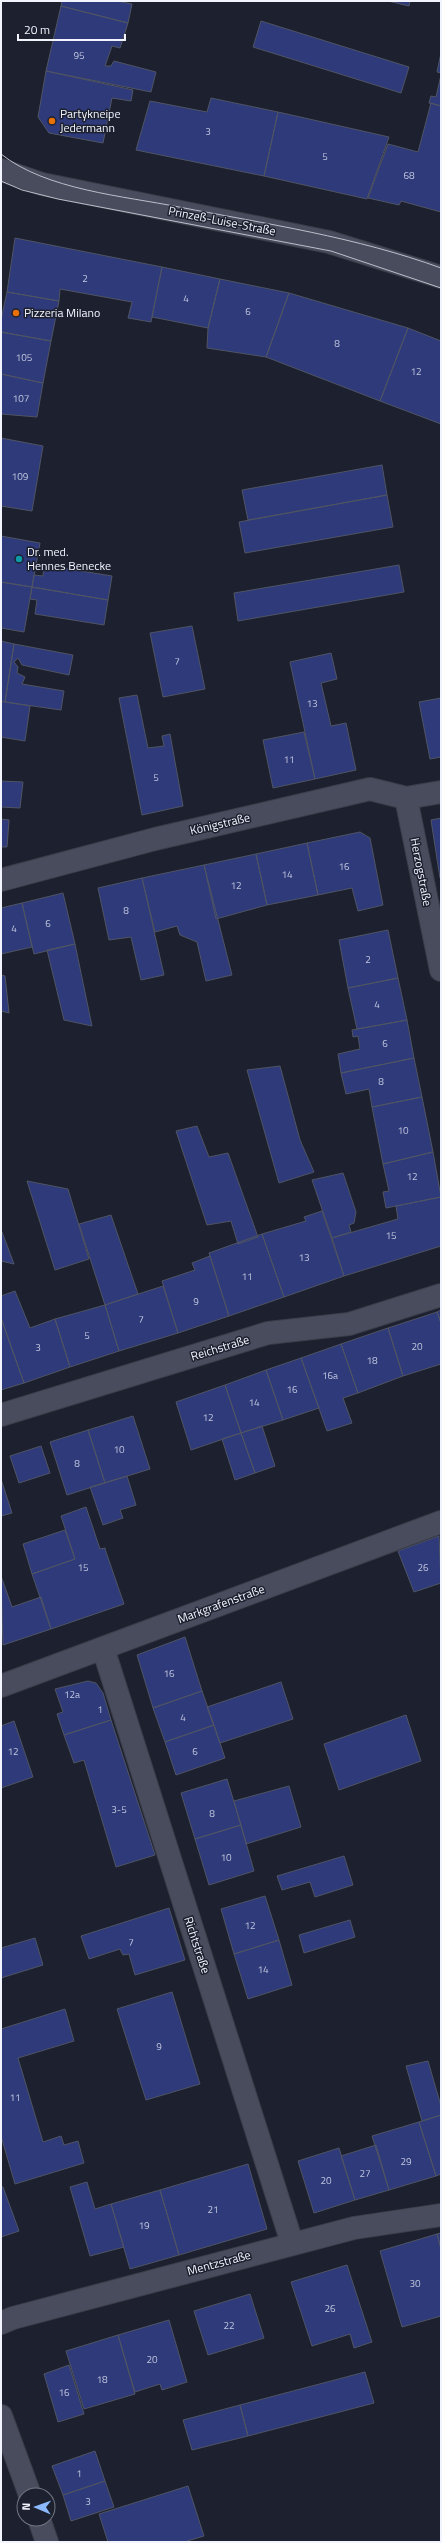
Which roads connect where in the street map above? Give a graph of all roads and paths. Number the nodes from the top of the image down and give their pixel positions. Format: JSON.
{"nodes":[{"id":1,"x":1,"y":170,"type":"edge"},
{"id":2,"x":441,"y":277,"type":"edge"},
{"id":3,"x":441,"y":792,"type":"edge"},
{"id":4,"x":406,"y":798,"type":"junction"},
{"id":5,"x":1,"y":880,"type":"edge"},
{"id":6,"x":441,"y":970,"type":"edge"},
{"id":7,"x":441,"y":1295,"type":"edge"},
{"id":8,"x":1,"y":1415,"type":"edge"},
{"id":9,"x":441,"y":1522,"type":"edge"},
{"id":10,"x":103,"y":1648,"type":"junction"},
{"id":11,"x":1,"y":1686,"type":"edge"},
{"id":12,"x":441,"y":2215,"type":"edge"},
{"id":13,"x":292,"y":2243,"type":"junction"},
{"id":14,"x":1,"y":2323,"type":"edge"},
{"id":15,"x":1,"y":2416,"type":"edge"},
{"id":16,"x":27,"y":2487,"type":"edge"},
{"id":17,"x":41,"y":2527,"type":"edge"},
{"id":18,"x":47,"y":2542,"type":"edge"}],
"edges":[{"from":1,"to":2,"type":"street","name":"Prinzeß-Luise-Straße"},
{"from":3,"to":4,"type":"street","name":"Königstraße"},
{"from":4,"to":5,"type":"street","name":"Königstraße"},
{"from":4,"to":6,"type":"street","name":"Herzogstraße"},
{"from":7,"to":8,"type":"street","name":"Reichstraße"},
{"from":9,"to":10,"type":"street","name":"Markgrafenstraße"},
{"from":10,"to":11,"type":"street","name":"Markgrafenstraße"},
{"from":10,"to":13,"type":"street","name":"Richtstraße"},
{"from":12,"to":13,"type":"street","name":"Mentzstraße"},
{"from":13,"to":14,"type":"street","name":"Mentzstraße"},
{"from":15,"to":16,"type":"street"},
{"from":17,"to":18,"type":"street"}]}
